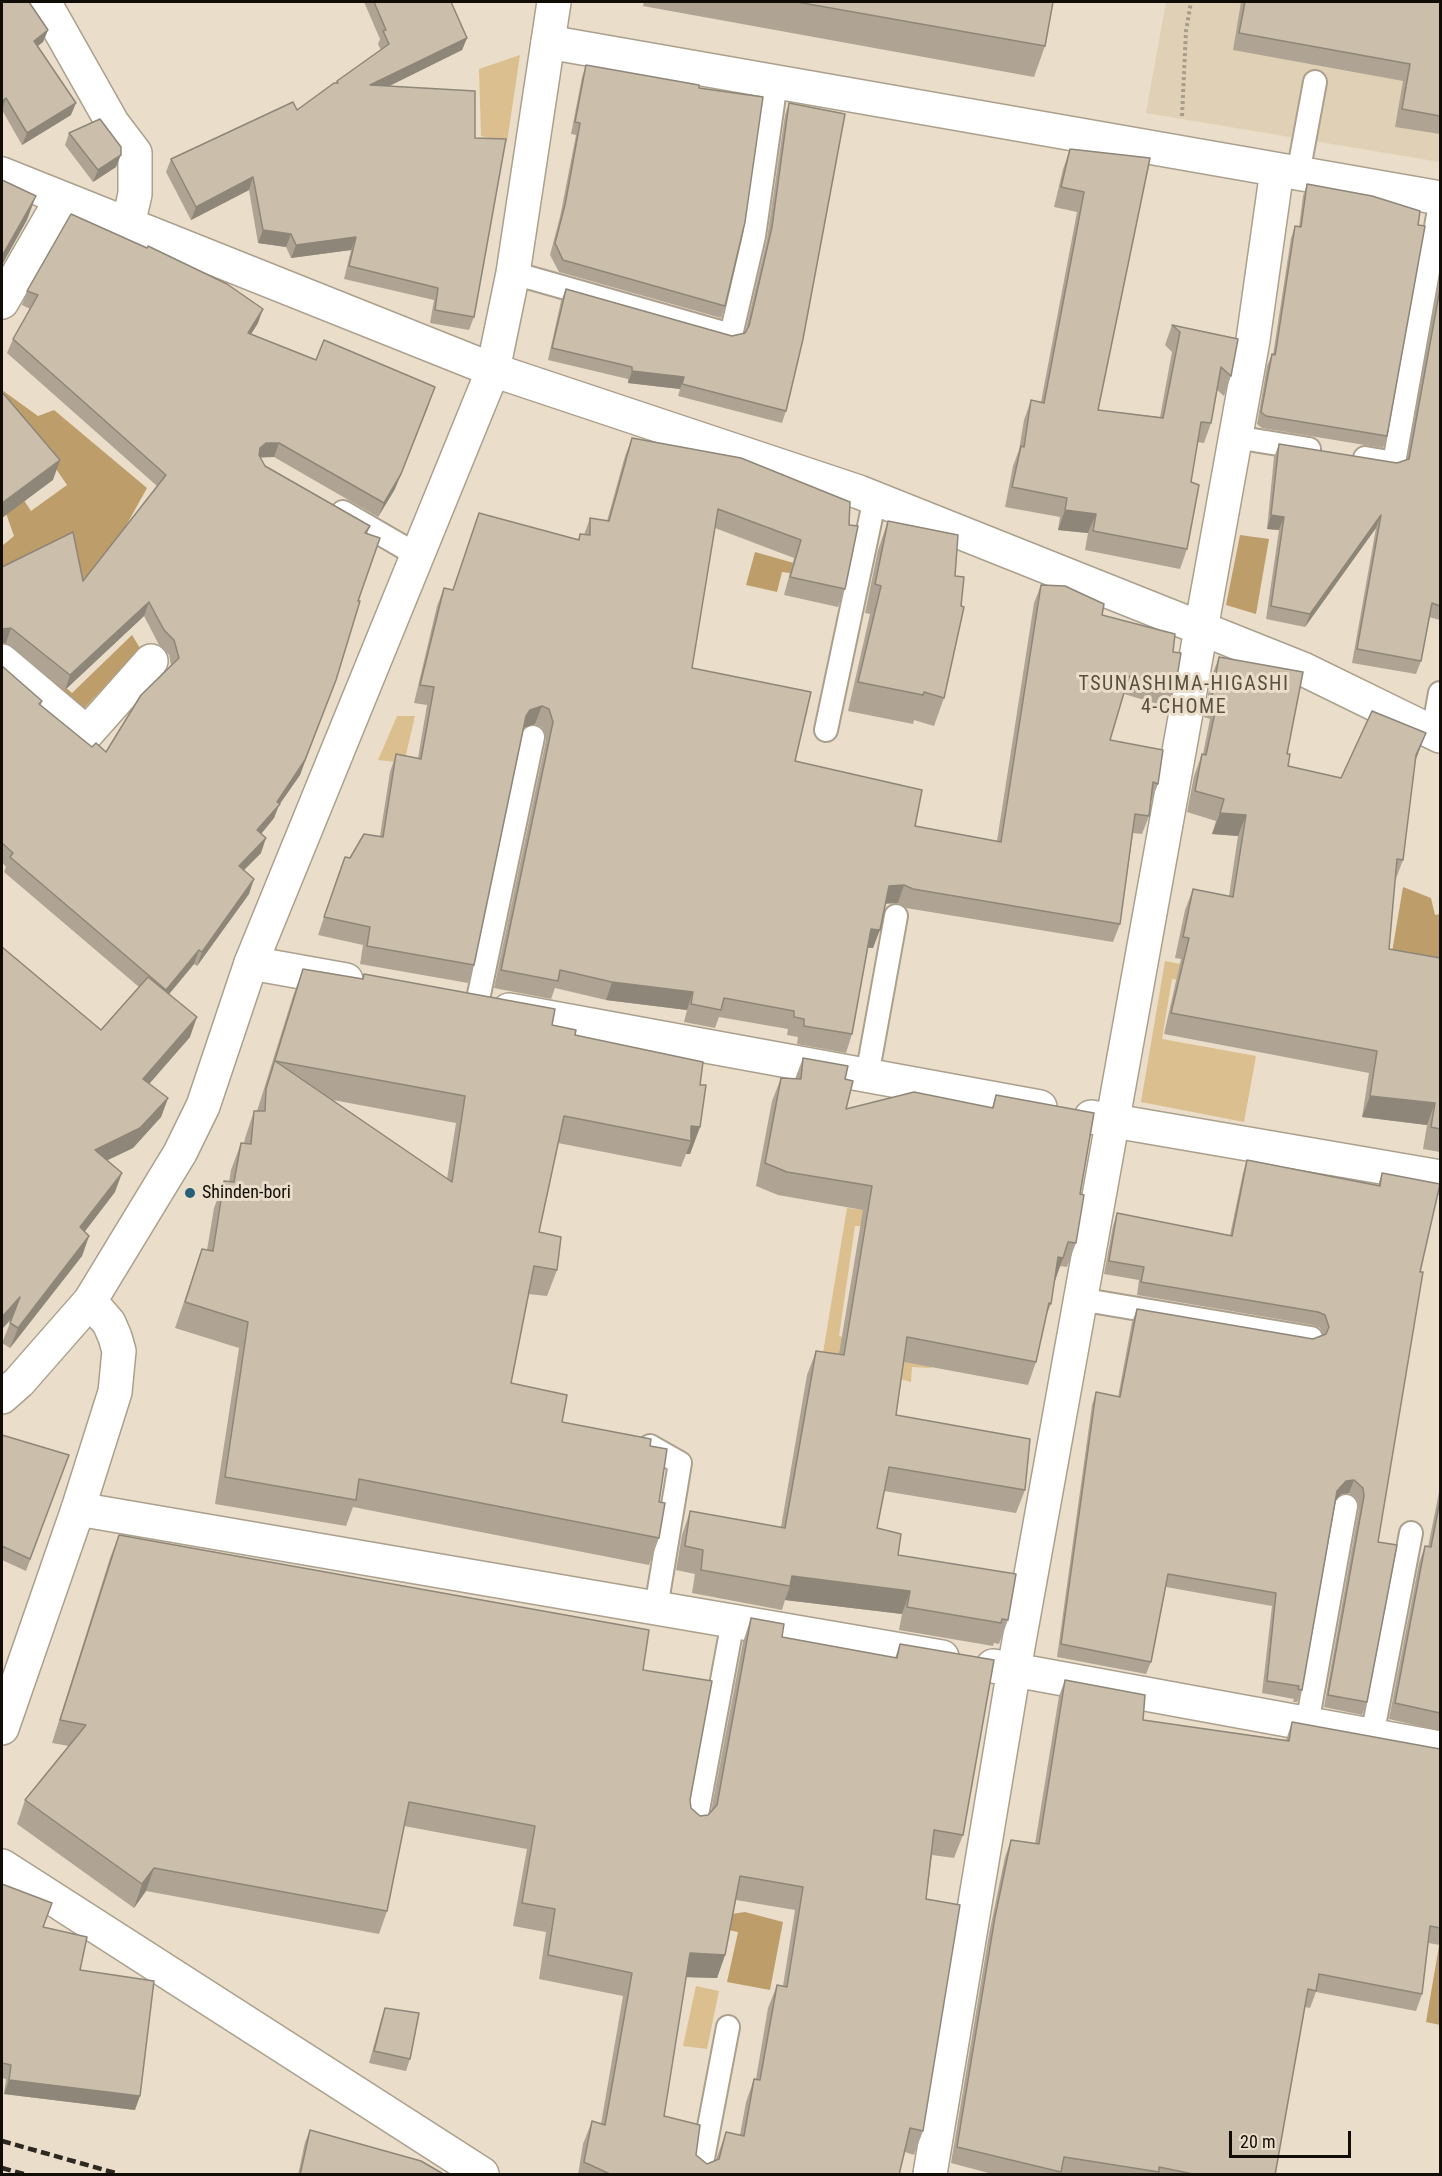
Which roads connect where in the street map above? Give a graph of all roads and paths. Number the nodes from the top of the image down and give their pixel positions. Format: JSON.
{"nodes":[{"id":1,"x":44,"y":2,"type":"edge"},
{"id":2,"x":554,"y":2,"type":"edge"},
{"id":3,"x":1191,"y":2,"type":"edge"},
{"id":4,"x":548,"y":42,"type":"junction"},
{"id":5,"x":776,"y":82,"type":"junction"},
{"id":6,"x":1315,"y":82,"type":"dead end"},
{"id":7,"x":1182,"y":117,"type":"dead end"},
{"id":8,"x":1287,"y":172,"type":"junction"},
{"id":9,"x":2,"y":174,"type":"edge"},
{"id":10,"x":62,"y":198,"type":"junction"},
{"id":11,"x":1440,"y":198,"type":"edge"},
{"id":12,"x":1440,"y":204,"type":"edge"},
{"id":13,"x":128,"y":225,"type":"junction"},
{"id":14,"x":513,"y":273,"type":"junction"},
{"id":15,"x":2,"y":302,"type":"edge"},
{"id":16,"x":493,"y":369,"type":"junction"},
{"id":17,"x":1235,"y":436,"type":"junction"},
{"id":18,"x":1326,"y":452,"type":"edge"},
{"id":19,"x":1348,"y":456,"type":"edge"},
{"id":20,"x":875,"y":498,"type":"junction"},
{"id":21,"x":327,"y":503,"type":"edge"},
{"id":22,"x":417,"y":555,"type":"junction"},
{"id":23,"x":1199,"y":629,"type":"junction"},
{"id":24,"x":2,"y":661,"type":"edge"},
{"id":25,"x":151,"y":661,"type":"dead end"},
{"id":26,"x":1440,"y":693,"type":"edge"},
{"id":27,"x":826,"y":730,"type":"dead end"},
{"id":28,"x":1437,"y":734,"type":"edge"},
{"id":29,"x":533,"y":737,"type":"edge"},
{"id":30,"x":896,"y":916,"type":"edge"},
{"id":31,"x":251,"y":963,"type":"junction"},
{"id":32,"x":375,"y":986,"type":"edge"},
{"id":33,"x":443,"y":998,"type":"edge"},
{"id":34,"x":477,"y":1004,"type":"junction"},
{"id":35,"x":867,"y":1076,"type":"junction"},
{"id":36,"x":1111,"y":1120,"type":"junction"},
{"id":37,"x":1440,"y":1178,"type":"edge"},
{"id":38,"x":1080,"y":1299,"type":"junction"},
{"id":39,"x":90,"y":1301,"type":"junction"},
{"id":40,"x":1311,"y":1338,"type":"edge"},
{"id":41,"x":2,"y":1397,"type":"edge"},
{"id":42,"x":650,"y":1446,"type":"edge"},
{"id":43,"x":1346,"y":1506,"type":"dead end"},
{"id":44,"x":78,"y":1509,"type":"junction"},
{"id":45,"x":1411,"y":1533,"type":"dead end"},
{"id":46,"x":656,"y":1608,"type":"junction"},
{"id":47,"x":733,"y":1621,"type":"junction"},
{"id":48,"x":1014,"y":1669,"type":"junction"},
{"id":49,"x":1307,"y":1724,"type":"junction"},
{"id":50,"x":2,"y":1728,"type":"edge"},
{"id":51,"x":1372,"y":1736,"type":"junction"},
{"id":52,"x":1440,"y":1748,"type":"edge"},
{"id":53,"x":695,"y":1826,"type":"edge"},
{"id":54,"x":2,"y":1866,"type":"edge"},
{"id":55,"x":728,"y":2027,"type":"dead end"},
{"id":56,"x":482,"y":2175,"type":"edge"},
{"id":57,"x":700,"y":2175,"type":"edge"},
{"id":58,"x":930,"y":2175,"type":"edge"}],
"edges":[{"from":1,"to":13,"type":"street"},
{"from":2,"to":4,"type":"street"},
{"from":3,"to":7,"type":"path"},
{"from":4,"to":5,"type":"street"},
{"from":4,"to":14,"type":"street"},
{"from":5,"to":8,"type":"street"},
{"from":5,"to":14,"type":"lane"},
{"from":6,"to":8,"type":"lane"},
{"from":8,"to":11,"type":"street"},
{"from":8,"to":17,"type":"street"},
{"from":9,"to":10,"type":"street"},
{"from":10,"to":13,"type":"street"},
{"from":10,"to":15,"type":"street"},
{"from":12,"to":19,"type":"lane"},
{"from":13,"to":16,"type":"street"},
{"from":14,"to":16,"type":"street"},
{"from":16,"to":20,"type":"street"},
{"from":16,"to":22,"type":"street"},
{"from":17,"to":18,"type":"lane"},
{"from":17,"to":23,"type":"street"},
{"from":20,"to":23,"type":"street"},
{"from":20,"to":27,"type":"lane"},
{"from":21,"to":22,"type":"lane"},
{"from":22,"to":31,"type":"street"},
{"from":23,"to":28,"type":"street"},
{"from":23,"to":36,"type":"street"},
{"from":24,"to":25,"type":"street"},
{"from":26,"to":28,"type":"lane"},
{"from":29,"to":34,"type":"lane"},
{"from":30,"to":35,"type":"lane"},
{"from":31,"to":32,"type":"street"},
{"from":31,"to":39,"type":"street"},
{"from":33,"to":34,"type":"street"},
{"from":34,"to":35,"type":"street"},
{"from":35,"to":36,"type":"street"},
{"from":36,"to":37,"type":"street"},
{"from":36,"to":38,"type":"street"},
{"from":38,"to":40,"type":"lane"},
{"from":38,"to":48,"type":"street"},
{"from":39,"to":41,"type":"street"},
{"from":39,"to":44,"type":"street"},
{"from":42,"to":46,"type":"lane"},
{"from":43,"to":49,"type":"lane"},
{"from":44,"to":46,"type":"street"},
{"from":44,"to":50,"type":"street"},
{"from":45,"to":51,"type":"lane"},
{"from":46,"to":47,"type":"street"},
{"from":47,"to":48,"type":"street"},
{"from":47,"to":53,"type":"lane"},
{"from":48,"to":49,"type":"street"},
{"from":48,"to":58,"type":"street"},
{"from":49,"to":51,"type":"street"},
{"from":51,"to":52,"type":"street"},
{"from":54,"to":56,"type":"street"},
{"from":55,"to":57,"type":"lane"}]}
